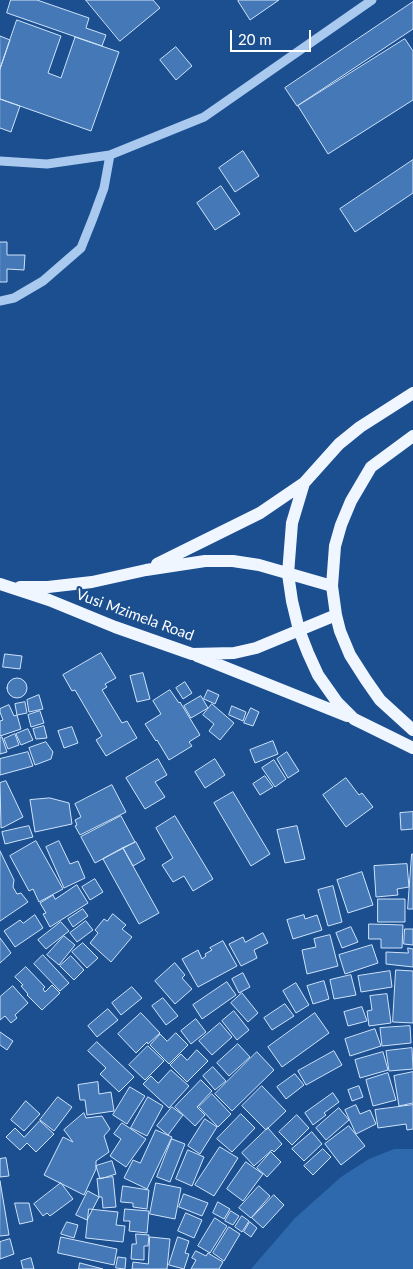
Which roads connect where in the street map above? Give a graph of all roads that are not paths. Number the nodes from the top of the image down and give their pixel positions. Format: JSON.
{"nodes":[{"id":1,"x":372,"y":0,"type":"edge"},
{"id":2,"x":110,"y":155,"type":"junction"},
{"id":3,"x":0,"y":161,"type":"edge"},
{"id":4,"x":0,"y":301,"type":"edge"},
{"id":5,"x":413,"y":393,"type":"edge"},
{"id":6,"x":413,"y":436,"type":"edge"},
{"id":7,"x":304,"y":484,"type":"junction"},
{"id":8,"x":146,"y":570,"type":"junction"},
{"id":9,"x":288,"y":574,"type":"junction"},
{"id":10,"x":5,"y":585,"type":"edge"},
{"id":11,"x":332,"y":586,"type":"junction"},
{"id":12,"x":336,"y":615,"type":"junction"},
{"id":13,"x":299,"y":630,"type":"junction"},
{"id":14,"x":192,"y":654,"type":"junction"},
{"id":15,"x":354,"y":719,"type":"junction"},
{"id":16,"x":413,"y":730,"type":"edge"},
{"id":17,"x":413,"y":748,"type":"edge"}],
"edges":[{"from":1,"to":2,"type":"street"},
{"from":2,"to":3,"type":"street"},
{"from":2,"to":4,"type":"street"},
{"from":5,"to":7,"type":"main road"},
{"from":6,"to":11,"type":"main road"},
{"from":7,"to":8,"type":"main road"},
{"from":7,"to":9,"type":"main road"},
{"from":8,"to":9,"type":"main road","name":"Vusi Mzimela Road"},
{"from":8,"to":10,"type":"main road","name":"Vusi Mzimela Road"},
{"from":9,"to":11,"type":"main road","name":"Vusi Mzimela Road"},
{"from":9,"to":13,"type":"main road"},
{"from":10,"to":14,"type":"main road","name":"Vusi Mzimela Road"},
{"from":11,"to":12,"type":"main road"},
{"from":12,"to":13,"type":"main road","name":"Vusi Mzimela Road"},
{"from":12,"to":16,"type":"main road"},
{"from":13,"to":14,"type":"main road","name":"Vusi Mzimela Road"},
{"from":13,"to":15,"type":"main road"},
{"from":14,"to":15,"type":"main road"},
{"from":15,"to":17,"type":"main road"}]}
